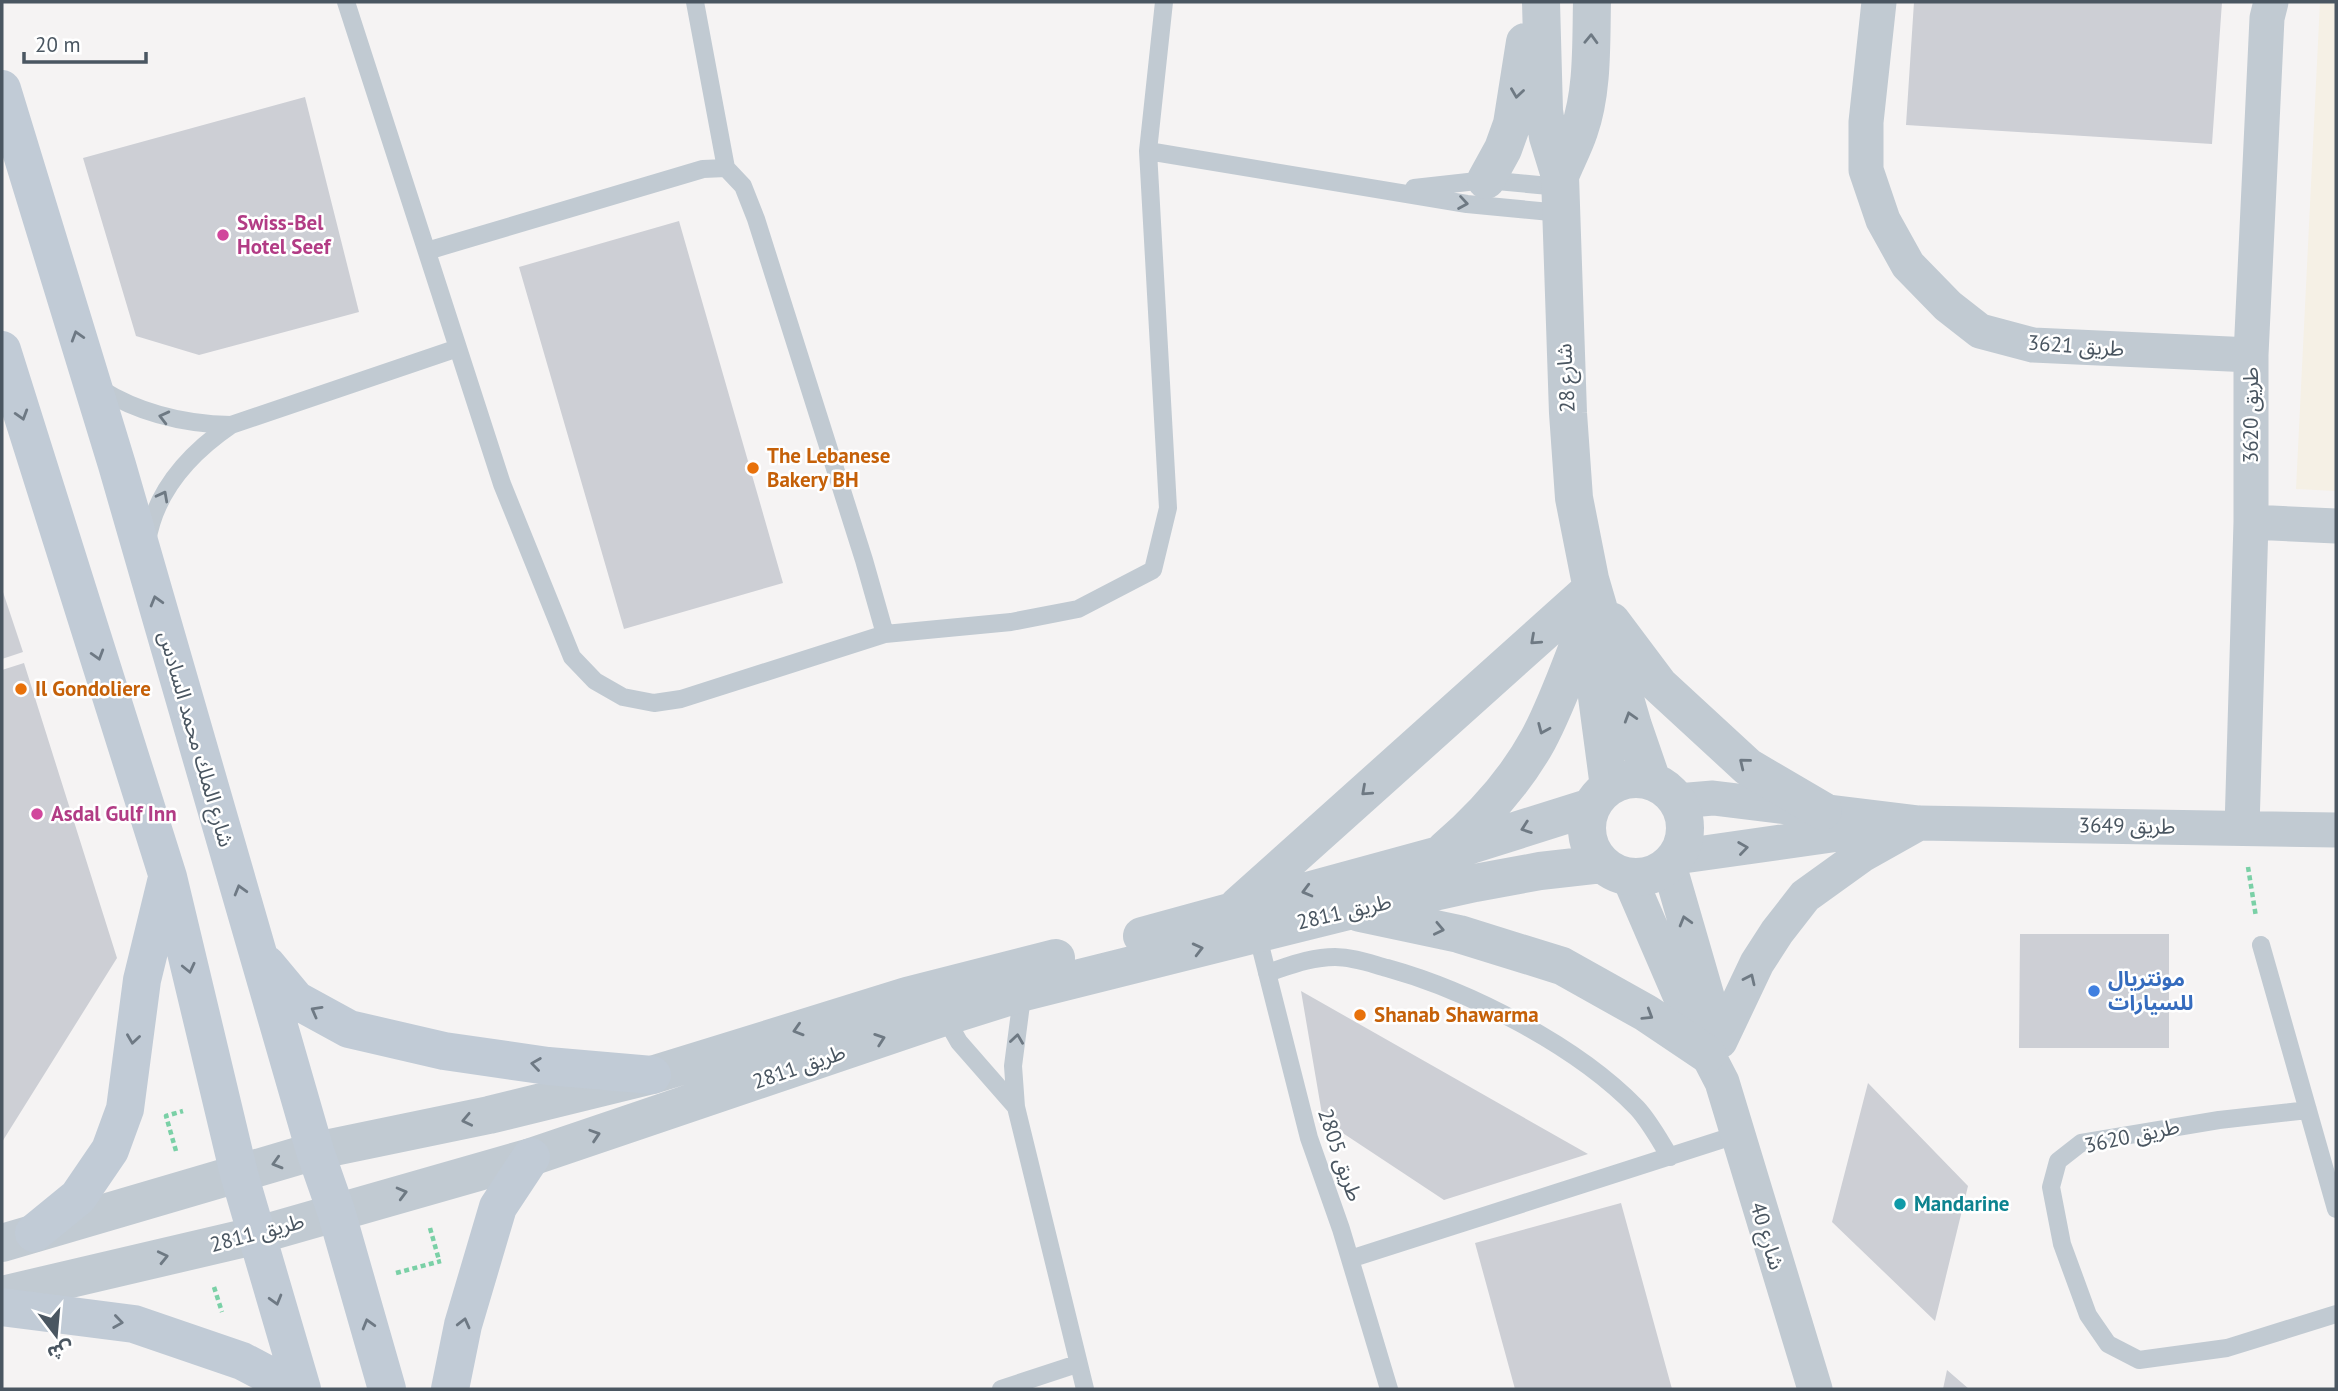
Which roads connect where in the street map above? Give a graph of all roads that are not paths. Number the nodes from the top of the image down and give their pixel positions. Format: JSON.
{"nodes":[{"id":1,"x":346,"y":2,"type":"edge"},
{"id":2,"x":695,"y":2,"type":"edge"},
{"id":3,"x":1164,"y":2,"type":"edge"},
{"id":4,"x":1532,"y":2,"type":"edge"},
{"id":5,"x":1541,"y":2,"type":"edge"},
{"id":6,"x":1592,"y":2,"type":"edge"},
{"id":7,"x":1879,"y":2,"type":"edge"},
{"id":8,"x":2271,"y":2,"type":"edge"},
{"id":9,"x":2,"y":89,"type":"edge"},
{"id":10,"x":1148,"y":151,"type":"junction"},
{"id":11,"x":726,"y":168,"type":"junction"},
{"id":12,"x":1486,"y":180,"type":"junction"},
{"id":13,"x":1396,"y":190,"type":"junction"},
{"id":14,"x":1560,"y":192,"type":"junction"},
{"id":15,"x":427,"y":251,"type":"junction"},
{"id":16,"x":458,"y":348,"type":"junction"},
{"id":17,"x":2,"y":350,"type":"edge"},
{"id":18,"x":2251,"y":355,"type":"junction"},
{"id":19,"x":92,"y":384,"type":"junction"},
{"id":20,"x":231,"y":425,"type":"junction"},
{"id":21,"x":2251,"y":522,"type":"junction"},
{"id":22,"x":2336,"y":526,"type":"edge"},
{"id":23,"x":144,"y":561,"type":"junction"},
{"id":24,"x":1591,"y":599,"type":"junction"},
{"id":25,"x":885,"y":634,"type":"junction"},
{"id":26,"x":1665,"y":791,"type":"junction"},
{"id":27,"x":1600,"y":797,"type":"junction"},
{"id":28,"x":1823,"y":811,"type":"junction"},
{"id":29,"x":1919,"y":823,"type":"junction"},
{"id":30,"x":2242,"y":828,"type":"junction"},
{"id":31,"x":2336,"y":830,"type":"edge"},
{"id":32,"x":1439,"y":855,"type":"junction"},
{"id":33,"x":1672,"y":861,"type":"junction"},
{"id":34,"x":1616,"y":871,"type":"junction"},
{"id":35,"x":168,"y":877,"type":"junction"},
{"id":36,"x":1348,"y":911,"type":"junction"},
{"id":37,"x":1245,"y":922,"type":"junction"},
{"id":38,"x":2261,"y":945,"type":"road end"},
{"id":39,"x":259,"y":956,"type":"junction"},
{"id":40,"x":1267,"y":973,"type":"junction"},
{"id":41,"x":1021,"y":979,"type":"junction"},
{"id":42,"x":938,"y":1003,"type":"junction"},
{"id":43,"x":1716,"y":1059,"type":"junction"},
{"id":44,"x":652,"y":1075,"type":"junction"},
{"id":45,"x":1016,"y":1107,"type":"junction"},
{"id":46,"x":2308,"y":1110,"type":"junction"},
{"id":47,"x":1736,"y":1135,"type":"junction"},
{"id":48,"x":315,"y":1151,"type":"junction"},
{"id":49,"x":531,"y":1157,"type":"junction"},
{"id":50,"x":1670,"y":1157,"type":"junction"},
{"id":51,"x":239,"y":1174,"type":"junction"},
{"id":52,"x":2336,"y":1209,"type":"edge"},
{"id":53,"x":336,"y":1211,"type":"junction"},
{"id":54,"x":258,"y":1235,"type":"junction"},
{"id":55,"x":18,"y":1238,"type":"edge"},
{"id":56,"x":1350,"y":1259,"type":"junction"},
{"id":57,"x":2,"y":1295,"type":"edge"},
{"id":58,"x":2,"y":1307,"type":"edge"},
{"id":59,"x":2336,"y":1314,"type":"edge"},
{"id":60,"x":1077,"y":1364,"type":"junction"},
{"id":61,"x":288,"y":1389,"type":"edge"},
{"id":62,"x":302,"y":1389,"type":"edge"},
{"id":63,"x":387,"y":1389,"type":"edge"},
{"id":64,"x":450,"y":1389,"type":"edge"},
{"id":65,"x":1001,"y":1389,"type":"edge"},
{"id":66,"x":1085,"y":1389,"type":"edge"},
{"id":67,"x":1389,"y":1389,"type":"edge"},
{"id":68,"x":1815,"y":1389,"type":"edge"}],
"edges":[{"from":1,"to":15,"type":"lane"},
{"from":2,"to":11,"type":"lane"},
{"from":3,"to":10,"type":"lane"},
{"from":4,"to":12,"type":"street","one_way":true},
{"from":5,"to":14,"type":"street","name":"شارع 28"},
{"from":14,"to":6,"type":"street","name":"شارع 28","one_way":true},
{"from":7,"to":18,"type":"street","name":"طريق 3621"},
{"from":8,"to":18,"type":"street","name":"طريق 3620"},
{"from":19,"to":9,"type":"main road","name":"شارع الملك محمد السادس","one_way":true},
{"from":10,"to":13,"type":"lane"},
{"from":10,"to":25,"type":"lane"},
{"from":11,"to":15,"type":"lane"},
{"from":11,"to":25,"type":"lane"},
{"from":12,"to":13,"type":"lane"},
{"from":12,"to":14,"type":"lane"},
{"from":13,"to":14,"type":"lane","one_way":true},
{"from":14,"to":24,"type":"street","name":"شارع 28"},
{"from":15,"to":16,"type":"lane"},
{"from":16,"to":20,"type":"lane"},
{"from":16,"to":25,"type":"lane"},
{"from":17,"to":35,"type":"main road","one_way":true},
{"from":18,"to":21,"type":"street","name":"طريق 3620"},
{"from":20,"to":19,"type":"lane","one_way":true},
{"from":19,"to":23,"type":"main road","name":"شارع الملك محمد السادس"},
{"from":23,"to":20,"type":"lane","one_way":true},
{"from":21,"to":22,"type":"street"},
{"from":21,"to":30,"type":"street","name":"طريق 3620"},
{"from":39,"to":23,"type":"main road","name":"شارع الملك محمد السادس","one_way":true},
{"from":26,"to":24,"type":"street","name":"شارع 28","one_way":true},
{"from":24,"to":27,"type":"street","name":"شارع 28"},
{"from":28,"to":24,"type":"street","one_way":true},
{"from":24,"to":32,"type":"street","one_way":true},
{"from":24,"to":37,"type":"street","one_way":true},
{"from":26,"to":27,"type":"street"},
{"from":26,"to":28,"type":"street","name":"طريق 3649"},
{"from":26,"to":33,"type":"street"},
{"from":27,"to":32,"type":"street","name":"طريق 2811","one_way":true},
{"from":27,"to":34,"type":"street"},
{"from":28,"to":29,"type":"street","name":"طريق 3649"},
{"from":29,"to":30,"type":"street","name":"طريق 3649"},
{"from":33,"to":29,"type":"street","name":"طريق 3649","one_way":true},
{"from":43,"to":29,"type":"street","one_way":true},
{"from":30,"to":31,"type":"street","name":"طريق 3649"},
{"from":32,"to":37,"type":"street","name":"طريق 2811","one_way":true},
{"from":33,"to":34,"type":"street"},
{"from":43,"to":33,"type":"street","name":"شارع 40","one_way":true},
{"from":34,"to":36,"type":"street","name":"طريق 2811"},
{"from":34,"to":43,"type":"street","name":"شارع 40"},
{"from":35,"to":51,"type":"main road","one_way":true},
{"from":35,"to":55,"type":"main road","one_way":true},
{"from":36,"to":37,"type":"street","name":"طريق 2811"},
{"from":36,"to":43,"type":"street","one_way":true},
{"from":37,"to":40,"type":"lane","name":"طريق 2805"},
{"from":37,"to":41,"type":"street","name":"طريق 2811"},
{"from":38,"to":46,"type":"lane"},
{"from":44,"to":39,"type":"main road","one_way":true},
{"from":39,"to":48,"type":"main road","name":"شارع الملك محمد السادس"},
{"from":40,"to":50,"type":"lane"},
{"from":40,"to":56,"type":"lane","name":"طريق 2805"},
{"from":41,"to":42,"type":"street","name":"طريق 2811"},
{"from":45,"to":41,"type":"lane","one_way":true},
{"from":42,"to":44,"type":"street","name":"طريق 2811","one_way":true},
{"from":42,"to":45,"type":"lane"},
{"from":49,"to":42,"type":"street","name":"طريق 2811","one_way":true},
{"from":43,"to":47,"type":"street","name":"شارع 40"},
{"from":44,"to":48,"type":"street","name":"طريق 2811","one_way":true},
{"from":45,"to":60,"type":"lane"},
{"from":46,"to":52,"type":"lane"},
{"from":46,"to":59,"type":"lane","name":"طريق 3620"},
{"from":47,"to":50,"type":"lane"},
{"from":47,"to":68,"type":"street","name":"شارع 40"},
{"from":48,"to":51,"type":"street","name":"طريق 2811","one_way":true},
{"from":48,"to":53,"type":"main road","name":"شارع الملك محمد السادس"},
{"from":53,"to":49,"type":"street","name":"طريق 2811","one_way":true},
{"from":64,"to":49,"type":"main road","one_way":true},
{"from":50,"to":56,"type":"lane"},
{"from":51,"to":54,"type":"main road"},
{"from":51,"to":55,"type":"street","name":"طريق 2811"},
{"from":53,"to":54,"type":"street","name":"طريق 2811"},
{"from":63,"to":53,"type":"main road","name":"شارع الملك محمد السادس","one_way":true},
{"from":57,"to":54,"type":"street","name":"طريق 2811","one_way":true},
{"from":54,"to":62,"type":"main road","one_way":true},
{"from":56,"to":67,"type":"lane","name":"طريق 2805"},
{"from":58,"to":61,"type":"main road","one_way":true},
{"from":60,"to":65,"type":"lane"},
{"from":60,"to":66,"type":"lane"}]}
